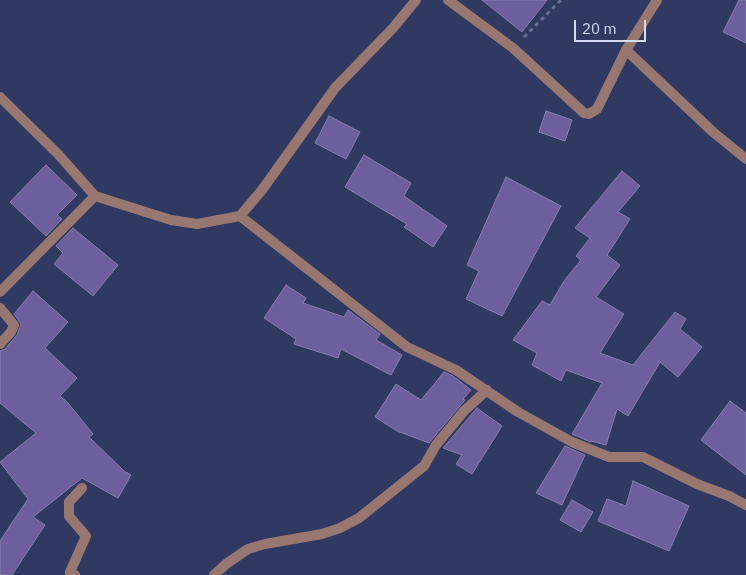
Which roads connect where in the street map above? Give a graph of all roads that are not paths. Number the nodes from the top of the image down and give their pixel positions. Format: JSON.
{"nodes":[{"id":1,"x":416,"y":0,"type":"edge"},
{"id":2,"x":448,"y":0,"type":"edge"},
{"id":3,"x":657,"y":0,"type":"edge"},
{"id":4,"x":626,"y":50,"type":"junction"},
{"id":5,"x":0,"y":97,"type":"edge"},
{"id":6,"x":746,"y":159,"type":"edge"},
{"id":7,"x":95,"y":196,"type":"junction"},
{"id":8,"x":240,"y":216,"type":"junction"},
{"id":9,"x":0,"y":292,"type":"edge"},
{"id":10,"x":0,"y":308,"type":"edge"},
{"id":11,"x":0,"y":344,"type":"edge"},
{"id":12,"x":487,"y":390,"type":"junction"},
{"id":13,"x":82,"y":488,"type":"dead end"},
{"id":14,"x":746,"y":505,"type":"edge"},
{"id":15,"x":75,"y":575,"type":"edge"},
{"id":16,"x":214,"y":575,"type":"edge"}],
"edges":[{"from":1,"to":8,"type":"street"},
{"from":2,"to":4,"type":"street"},
{"from":3,"to":4,"type":"street"},
{"from":4,"to":6,"type":"street"},
{"from":5,"to":7,"type":"street"},
{"from":7,"to":8,"type":"street"},
{"from":7,"to":9,"type":"street"},
{"from":8,"to":12,"type":"street"},
{"from":10,"to":11,"type":"street"},
{"from":12,"to":14,"type":"street"},
{"from":12,"to":16,"type":"street"},
{"from":13,"to":15,"type":"street"}]}
